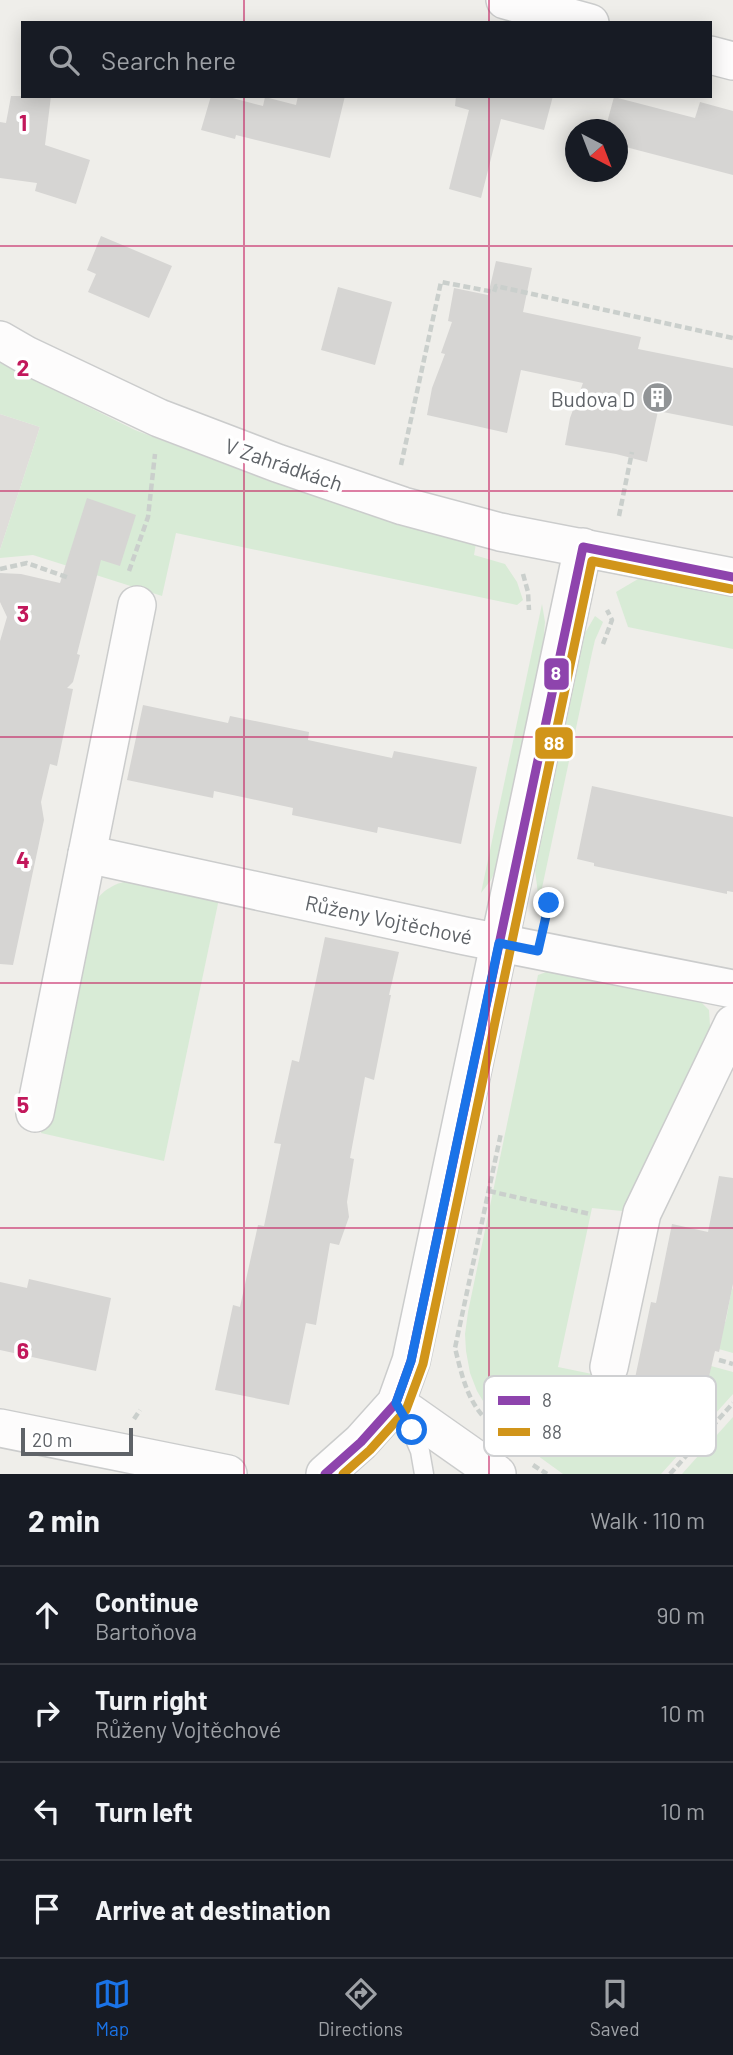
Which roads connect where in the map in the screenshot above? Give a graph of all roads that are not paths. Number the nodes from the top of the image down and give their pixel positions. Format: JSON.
{"nodes":[{"id":1,"x":505,"y":0,"type":"edge"},
{"id":2,"x":583,"y":21,"type":"edge"},
{"id":3,"x":712,"y":56,"type":"edge"},
{"id":4,"x":733,"y":61,"type":"edge"},
{"id":5,"x":0,"y":340,"type":"edge"},
{"id":6,"x":583,"y":547,"type":"junction"},
{"id":7,"x":733,"y":578,"type":"edge"},
{"id":8,"x":133,"y":590,"type":"road end"},
{"id":9,"x":87,"y":854,"type":"junction"},
{"id":10,"x":499,"y":943,"type":"junction"},
{"id":11,"x":733,"y":989,"type":"edge"},
{"id":12,"x":733,"y":1024,"type":"edge"},
{"id":13,"x":36,"y":1114,"type":"dead end"},
{"id":14,"x":609,"y":1367,"type":"dead end"},
{"id":15,"x":396,"y":1403,"type":"junction"},
{"id":16,"x":0,"y":1428,"type":"edge"},
{"id":17,"x":484,"y":1452,"type":"edge"},
{"id":18,"x":491,"y":1456,"type":"edge"},
{"id":19,"x":512,"y":1468,"type":"edge"},
{"id":20,"x":228,"y":1474,"type":"edge"},
{"id":21,"x":325,"y":1474,"type":"edge"},
{"id":22,"x":424,"y":1474,"type":"edge"}],
"edges":[{"from":1,"to":2,"type":"street"},
{"from":3,"to":4,"type":"street"},
{"from":5,"to":6,"type":"street","name":"V Zahrádkách"},
{"from":6,"to":7,"type":"street","name":"V Zahrádkách"},
{"from":6,"to":10,"type":"street"},
{"from":8,"to":9,"type":"street"},
{"from":9,"to":10,"type":"street","name":"Růženy Vojtěchové"},
{"from":9,"to":13,"type":"street"},
{"from":10,"to":11,"type":"street","name":"Růženy Vojtěchové"},
{"from":10,"to":15,"type":"street"},
{"from":12,"to":14,"type":"street"},
{"from":15,"to":17,"type":"street"},
{"from":15,"to":21,"type":"street"},
{"from":15,"to":22,"type":"lane"},
{"from":16,"to":20,"type":"street"},
{"from":18,"to":19,"type":"street"}]}
